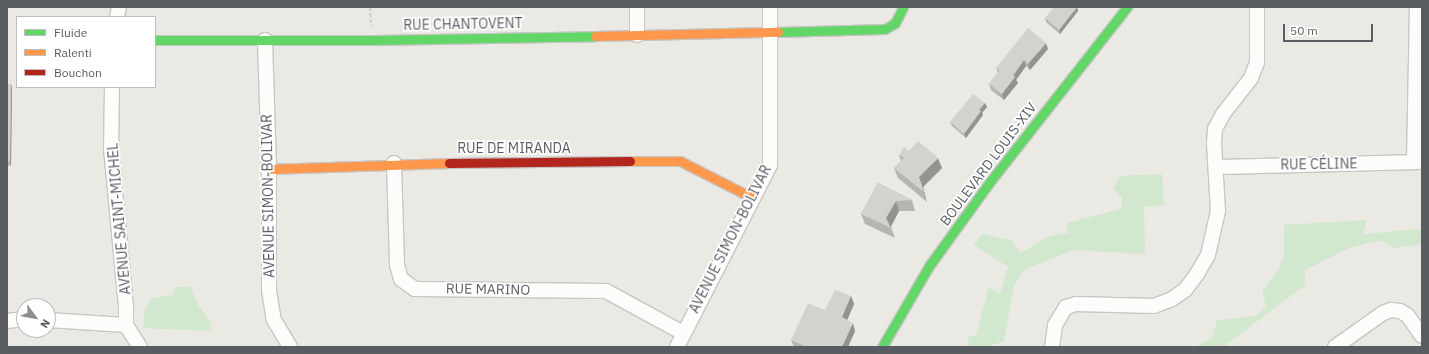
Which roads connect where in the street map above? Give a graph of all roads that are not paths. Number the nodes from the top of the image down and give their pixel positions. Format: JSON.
{"nodes":[{"id":1,"x":637,"y":7,"type":"edge"},
{"id":2,"x":770,"y":7,"type":"edge"},
{"id":3,"x":903,"y":7,"type":"edge"},
{"id":4,"x":1127,"y":7,"type":"edge"},
{"id":5,"x":1257,"y":7,"type":"edge"},
{"id":6,"x":1417,"y":7,"type":"edge"},
{"id":7,"x":771,"y":32,"type":"junction"},
{"id":8,"x":637,"y":35,"type":"junction"},
{"id":9,"x":156,"y":40,"type":"edge"},
{"id":10,"x":265,"y":40,"type":"junction"},
{"id":11,"x":112,"y":88,"type":"edge"},
{"id":12,"x":1418,"y":162,"type":"edge"},
{"id":13,"x":394,"y":163,"type":"junction"},
{"id":14,"x":1217,"y":167,"type":"junction"},
{"id":15,"x":269,"y":169,"type":"junction"},
{"id":16,"x":752,"y":197,"type":"junction"},
{"id":17,"x":56,"y":321,"type":"edge"},
{"id":18,"x":126,"y":325,"type":"junction"},
{"id":19,"x":683,"y":333,"type":"junction"},
{"id":20,"x":1422,"y":336,"type":"edge"},
{"id":21,"x":140,"y":347,"type":"edge"},
{"id":22,"x":290,"y":347,"type":"edge"},
{"id":23,"x":676,"y":347,"type":"edge"},
{"id":24,"x":882,"y":347,"type":"edge"},
{"id":25,"x":1052,"y":347,"type":"edge"},
{"id":26,"x":1335,"y":347,"type":"edge"}],
"edges":[{"from":1,"to":8,"type":"street"},
{"from":2,"to":7,"type":"street","name":"AVENUE SIMON-BOLIVAR"},
{"from":3,"to":7,"type":"street","name":"RUE CHANTOVENT"},
{"from":4,"to":24,"type":"street","name":"BOULEVARD LOUIS-XIV"},
{"from":5,"to":14,"type":"street"},
{"from":6,"to":12,"type":"street"},
{"from":7,"to":8,"type":"street","name":"RUE CHANTOVENT"},
{"from":7,"to":16,"type":"street","name":"AVENUE SIMON-BOLIVAR"},
{"from":8,"to":10,"type":"street","name":"RUE CHANTOVENT"},
{"from":9,"to":10,"type":"street","name":"RUE CHANTOVENT"},
{"from":10,"to":15,"type":"street","name":"AVENUE SIMON-BOLIVAR"},
{"from":11,"to":18,"type":"street","name":"AVENUE SAINT-MICHEL"},
{"from":12,"to":14,"type":"street","name":"RUE CÉLINE"},
{"from":13,"to":15,"type":"street","name":"RUE DE MIRANDA"},
{"from":13,"to":16,"type":"street","name":"RUE DE MIRANDA"},
{"from":13,"to":19,"type":"street","name":"RUE MARINO"},
{"from":14,"to":25,"type":"street"},
{"from":15,"to":22,"type":"street","name":"AVENUE SIMON-BOLIVAR"},
{"from":16,"to":19,"type":"street","name":"AVENUE SIMON-BOLIVAR"},
{"from":17,"to":18,"type":"street"},
{"from":18,"to":21,"type":"street"},
{"from":19,"to":23,"type":"street","name":"AVENUE SIMON-BOLIVAR"},
{"from":20,"to":26,"type":"street"}]}
